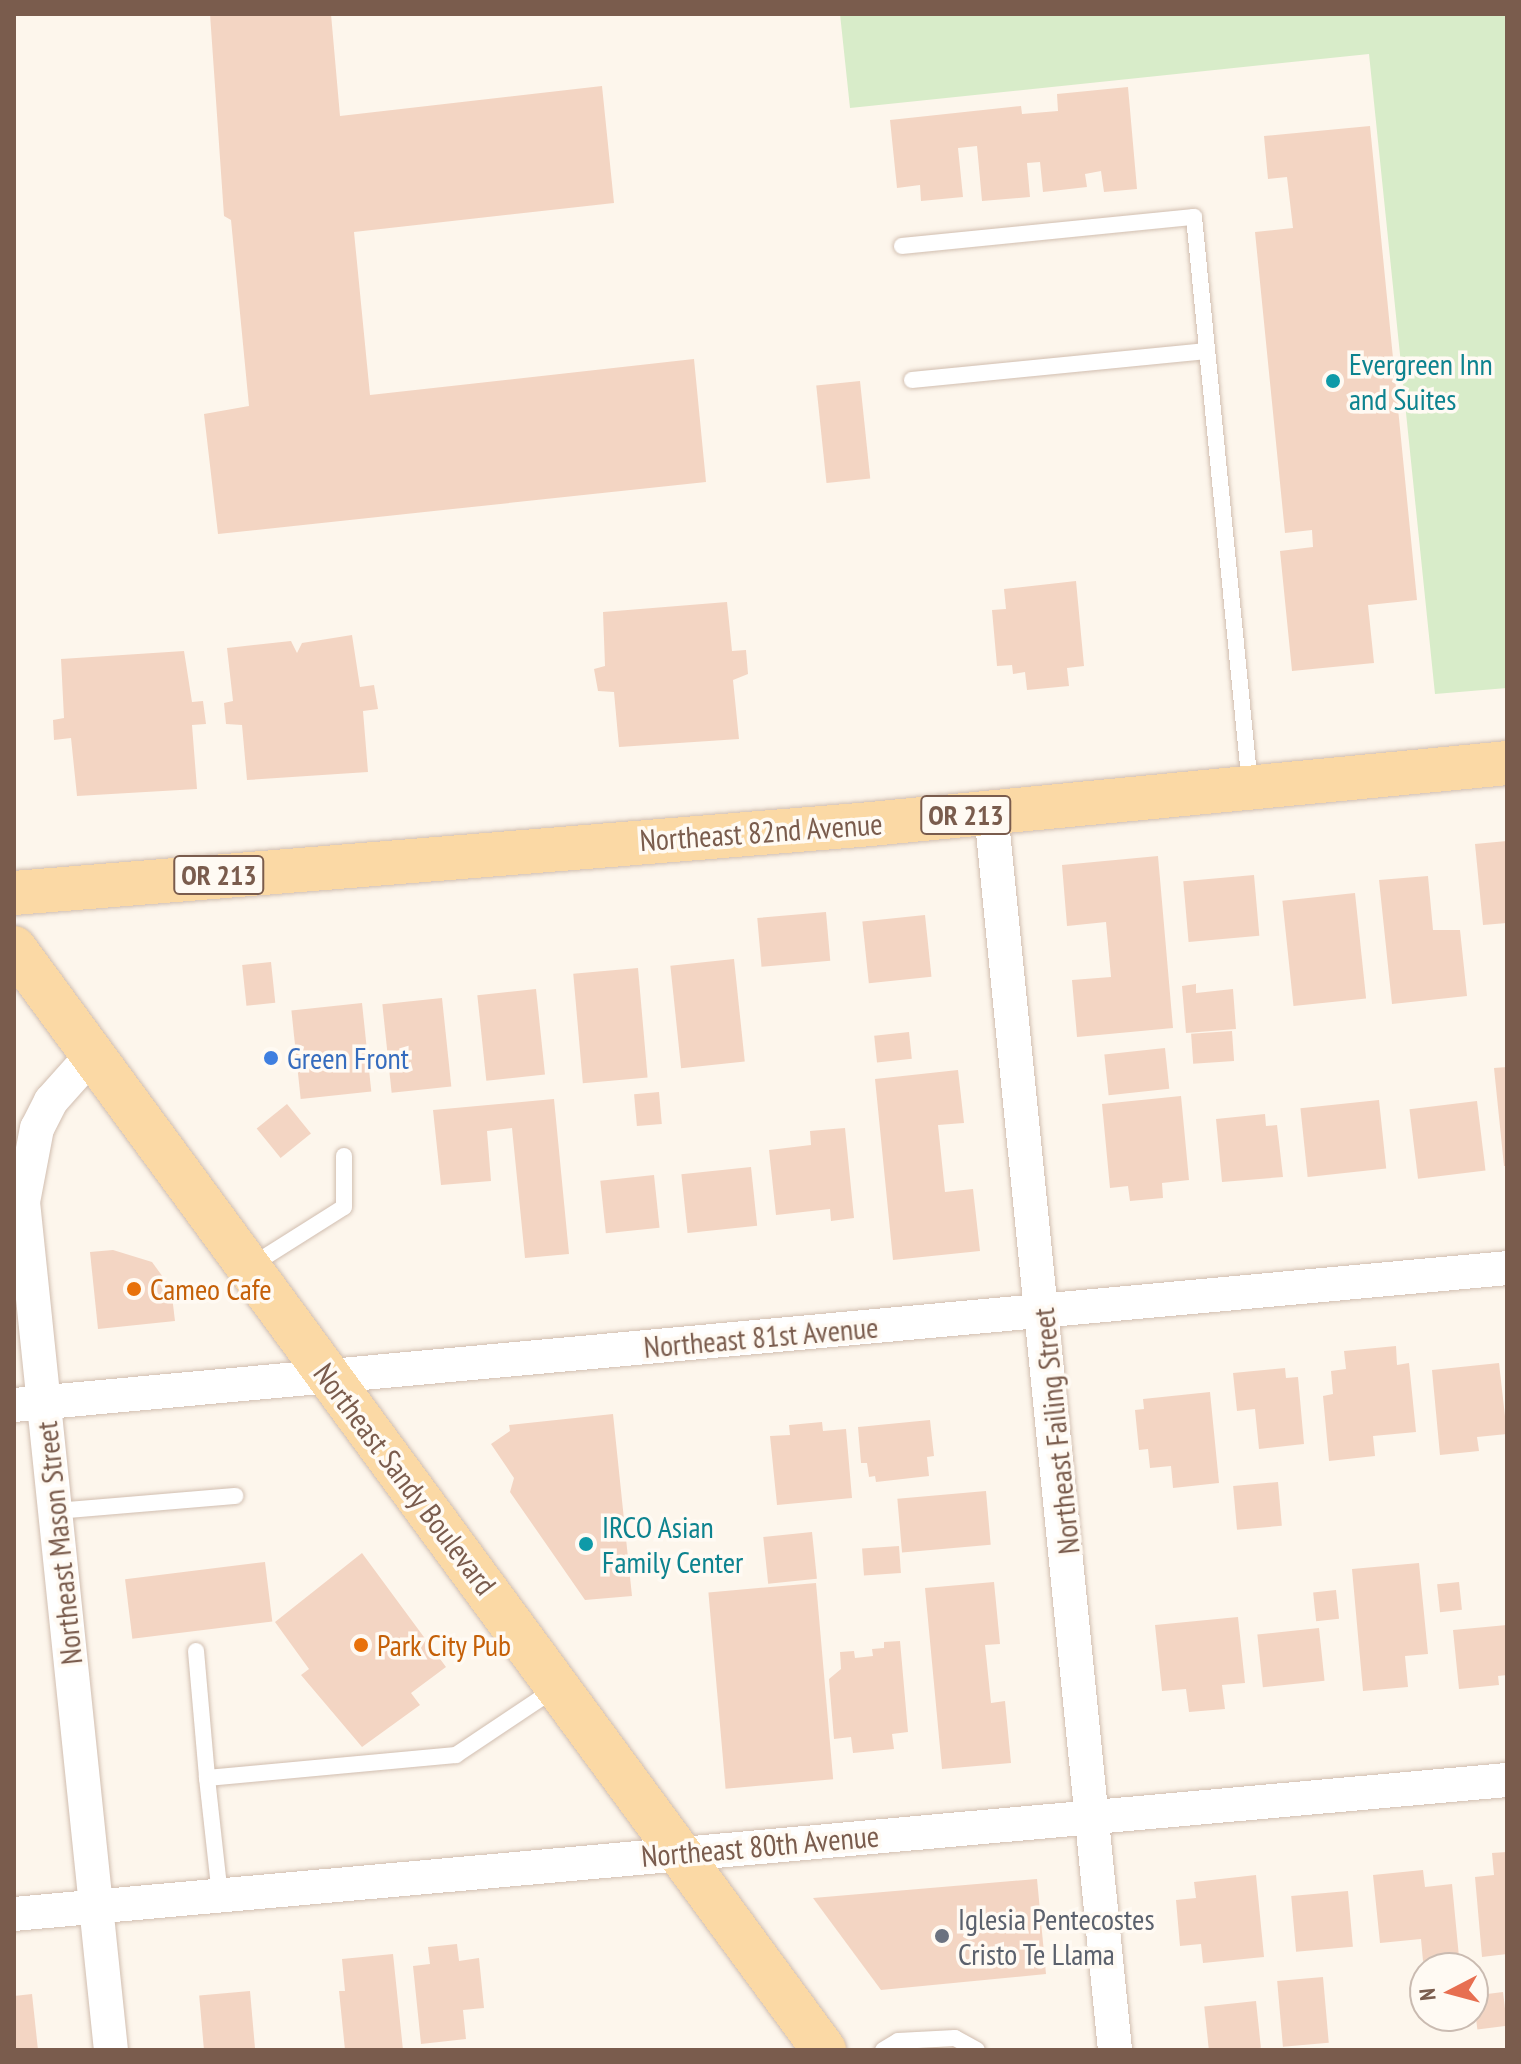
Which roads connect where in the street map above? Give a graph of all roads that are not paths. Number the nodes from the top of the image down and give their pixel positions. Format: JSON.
{"nodes":[{"id":1,"x":902,"y":246,"type":"dead end"},
{"id":2,"x":1207,"y":351,"type":"junction"},
{"id":3,"x":912,"y":380,"type":"dead end"},
{"id":4,"x":1507,"y":763,"type":"edge"},
{"id":5,"x":1250,"y":787,"type":"junction"},
{"id":6,"x":991,"y":812,"type":"junction"},
{"id":7,"x":14,"y":893,"type":"edge"},
{"id":8,"x":14,"y":948,"type":"edge"},
{"id":9,"x":92,"y":1055,"type":"junction"},
{"id":10,"x":344,"y":1156,"type":"dead end"},
{"id":11,"x":19,"y":1200,"type":"edge"},
{"id":12,"x":248,"y":1268,"type":"junction"},
{"id":13,"x":1507,"y":1268,"type":"edge"},
{"id":14,"x":1044,"y":1311,"type":"junction"},
{"id":15,"x":328,"y":1377,"type":"junction"},
{"id":16,"x":29,"y":1404,"type":"edge"},
{"id":17,"x":235,"y":1496,"type":"dead end"},
{"id":18,"x":55,"y":1511,"type":"junction"},
{"id":19,"x":196,"y":1651,"type":"dead end"},
{"id":20,"x":561,"y":1685,"type":"junction"},
{"id":21,"x":207,"y":1778,"type":"junction"},
{"id":22,"x":1507,"y":1780,"type":"edge"},
{"id":23,"x":1095,"y":1818,"type":"junction"},
{"id":24,"x":683,"y":1853,"type":"junction"},
{"id":25,"x":220,"y":1895,"type":"junction"},
{"id":26,"x":97,"y":1906,"type":"junction"},
{"id":27,"x":14,"y":1914,"type":"edge"},
{"id":28,"x":111,"y":2050,"type":"edge"},
{"id":29,"x":824,"y":2050,"type":"edge"},
{"id":30,"x":883,"y":2050,"type":"edge"},
{"id":31,"x":977,"y":2050,"type":"edge"},
{"id":32,"x":1115,"y":2050,"type":"edge"}],
"edges":[{"from":1,"to":2,"type":"lane"},
{"from":2,"to":3,"type":"lane"},
{"from":2,"to":5,"type":"lane"},
{"from":4,"to":5,"type":"main road","name":"Northeast 82nd Avenue","number":"OR 213"},
{"from":5,"to":6,"type":"main road","name":"Northeast 82nd Avenue","number":"OR 213"},
{"from":6,"to":7,"type":"main road","name":"Northeast 82nd Avenue","number":"OR 213"},
{"from":6,"to":14,"type":"street","name":"Northeast Failing Street"},
{"from":8,"to":9,"type":"main road","name":"Northeast Sandy Boulevard"},
{"from":9,"to":11,"type":"street","name":"Northeast Mason Street"},
{"from":9,"to":12,"type":"main road","name":"Northeast Sandy Boulevard"},
{"from":10,"to":12,"type":"lane"},
{"from":11,"to":16,"type":"street","name":"Northeast Mason Street"},
{"from":12,"to":15,"type":"main road","name":"Northeast Sandy Boulevard"},
{"from":13,"to":14,"type":"street","name":"Northeast 81st Avenue"},
{"from":14,"to":15,"type":"street","name":"Northeast 81st Avenue"},
{"from":14,"to":23,"type":"street","name":"Northeast Failing Street"},
{"from":15,"to":16,"type":"street","name":"Northeast 81st Avenue"},
{"from":15,"to":20,"type":"main road","name":"Northeast Sandy Boulevard"},
{"from":16,"to":18,"type":"street","name":"Northeast Mason Street"},
{"from":17,"to":18,"type":"lane"},
{"from":18,"to":26,"type":"street","name":"Northeast Mason Street"},
{"from":19,"to":21,"type":"lane"},
{"from":20,"to":21,"type":"lane"},
{"from":20,"to":24,"type":"main road","name":"Northeast Sandy Boulevard"},
{"from":21,"to":25,"type":"lane"},
{"from":22,"to":23,"type":"street","name":"Northeast 80th Avenue"},
{"from":23,"to":24,"type":"street","name":"Northeast 80th Avenue"},
{"from":23,"to":32,"type":"street","name":"Northeast Failing Street"},
{"from":24,"to":25,"type":"street","name":"Northeast 80th Avenue"},
{"from":24,"to":29,"type":"main road","name":"Northeast Sandy Boulevard"},
{"from":25,"to":26,"type":"street","name":"Northeast 80th Avenue"},
{"from":26,"to":27,"type":"street","name":"Northeast 80th Avenue"},
{"from":26,"to":28,"type":"street","name":"Northeast Mason Street"},
{"from":30,"to":31,"type":"lane"}]}
